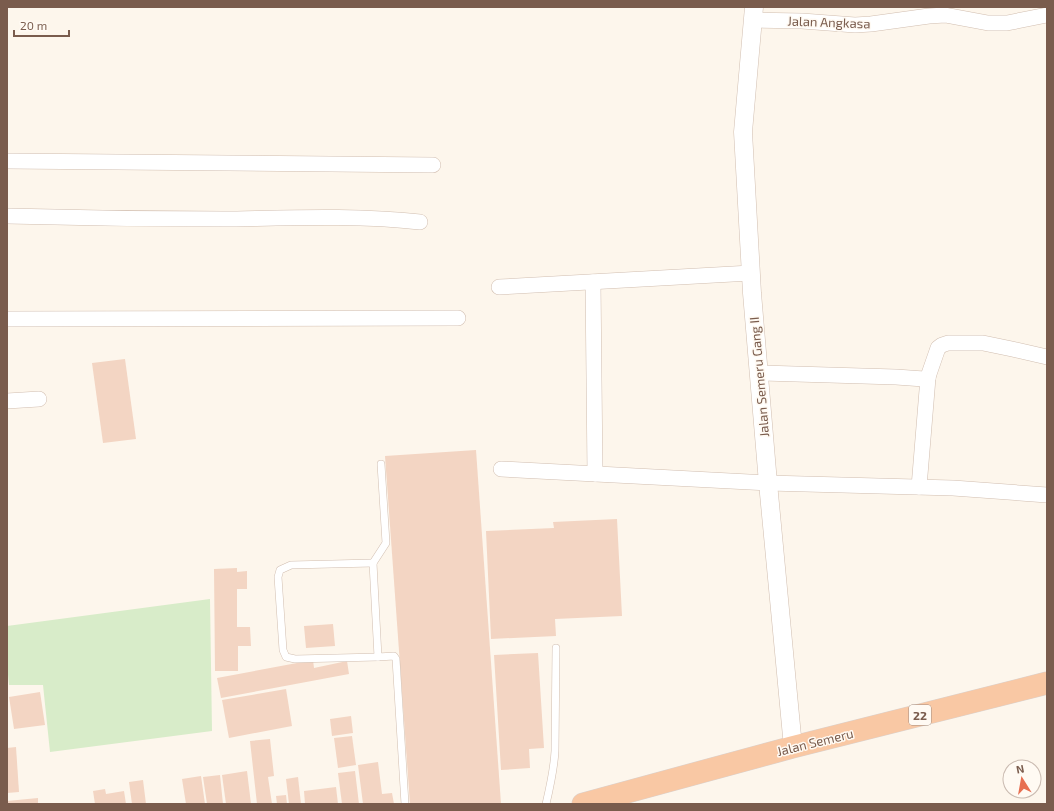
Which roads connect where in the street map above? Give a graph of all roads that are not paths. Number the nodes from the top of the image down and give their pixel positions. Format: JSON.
{"nodes":[{"id":1,"x":753,"y":14,"type":"edge"},
{"id":2,"x":1047,"y":15,"type":"edge"},
{"id":3,"x":7,"y":161,"type":"edge"},
{"id":4,"x":433,"y":164,"type":"dead end"},
{"id":5,"x":7,"y":216,"type":"edge"},
{"id":6,"x":420,"y":222,"type":"dead end"},
{"id":7,"x":751,"y":273,"type":"junction"},
{"id":8,"x":593,"y":282,"type":"junction"},
{"id":9,"x":500,"y":287,"type":"dead end"},
{"id":10,"x":458,"y":318,"type":"dead end"},
{"id":11,"x":7,"y":319,"type":"edge"},
{"id":12,"x":1047,"y":358,"type":"edge"},
{"id":13,"x":760,"y":373,"type":"junction"},
{"id":14,"x":928,"y":378,"type":"junction"},
{"id":15,"x":39,"y":399,"type":"dead end"},
{"id":16,"x":7,"y":401,"type":"edge"},
{"id":17,"x":381,"y":464,"type":"dead end"},
{"id":18,"x":502,"y":469,"type":"dead end"},
{"id":19,"x":595,"y":474,"type":"junction"},
{"id":20,"x":768,"y":483,"type":"junction"},
{"id":21,"x":919,"y":487,"type":"junction"},
{"id":22,"x":1047,"y":495,"type":"edge"},
{"id":23,"x":373,"y":563,"type":"junction"},
{"id":24,"x":556,"y":648,"type":"dead end"},
{"id":25,"x":378,"y":657,"type":"junction"},
{"id":26,"x":1047,"y":683,"type":"edge"},
{"id":27,"x":793,"y":747,"type":"junction"},
{"id":28,"x":405,"y":804,"type":"edge"},
{"id":29,"x":546,"y":804,"type":"edge"},
{"id":30,"x":583,"y":804,"type":"edge"}],
"edges":[{"from":1,"to":2,"type":"street","name":"Jalan Angkasa"},
{"from":1,"to":7,"type":"street","name":"Jalan Semeru Gang II"},
{"from":3,"to":4,"type":"street"},
{"from":5,"to":6,"type":"street"},
{"from":7,"to":8,"type":"street"},
{"from":7,"to":13,"type":"street","name":"Jalan Semeru Gang II"},
{"from":8,"to":9,"type":"street"},
{"from":8,"to":19,"type":"street"},
{"from":10,"to":11,"type":"street"},
{"from":12,"to":14,"type":"street"},
{"from":13,"to":14,"type":"street"},
{"from":13,"to":20,"type":"street","name":"Jalan Semeru Gang II"},
{"from":14,"to":21,"type":"street"},
{"from":15,"to":16,"type":"street"},
{"from":17,"to":23,"type":"lane"},
{"from":18,"to":19,"type":"street"},
{"from":19,"to":20,"type":"street"},
{"from":20,"to":21,"type":"street"},
{"from":20,"to":27,"type":"street","name":"Jalan Semeru Gang II"},
{"from":21,"to":22,"type":"street"},
{"from":23,"to":25,"type":"lane"},
{"from":23,"to":25,"type":"lane"},
{"from":24,"to":29,"type":"lane"},
{"from":25,"to":28,"type":"lane"},
{"from":26,"to":27,"type":"highway","name":"Jalan Semeru","number":"22"},
{"from":27,"to":30,"type":"highway","name":"Jalan Semeru","number":"22"}]}
